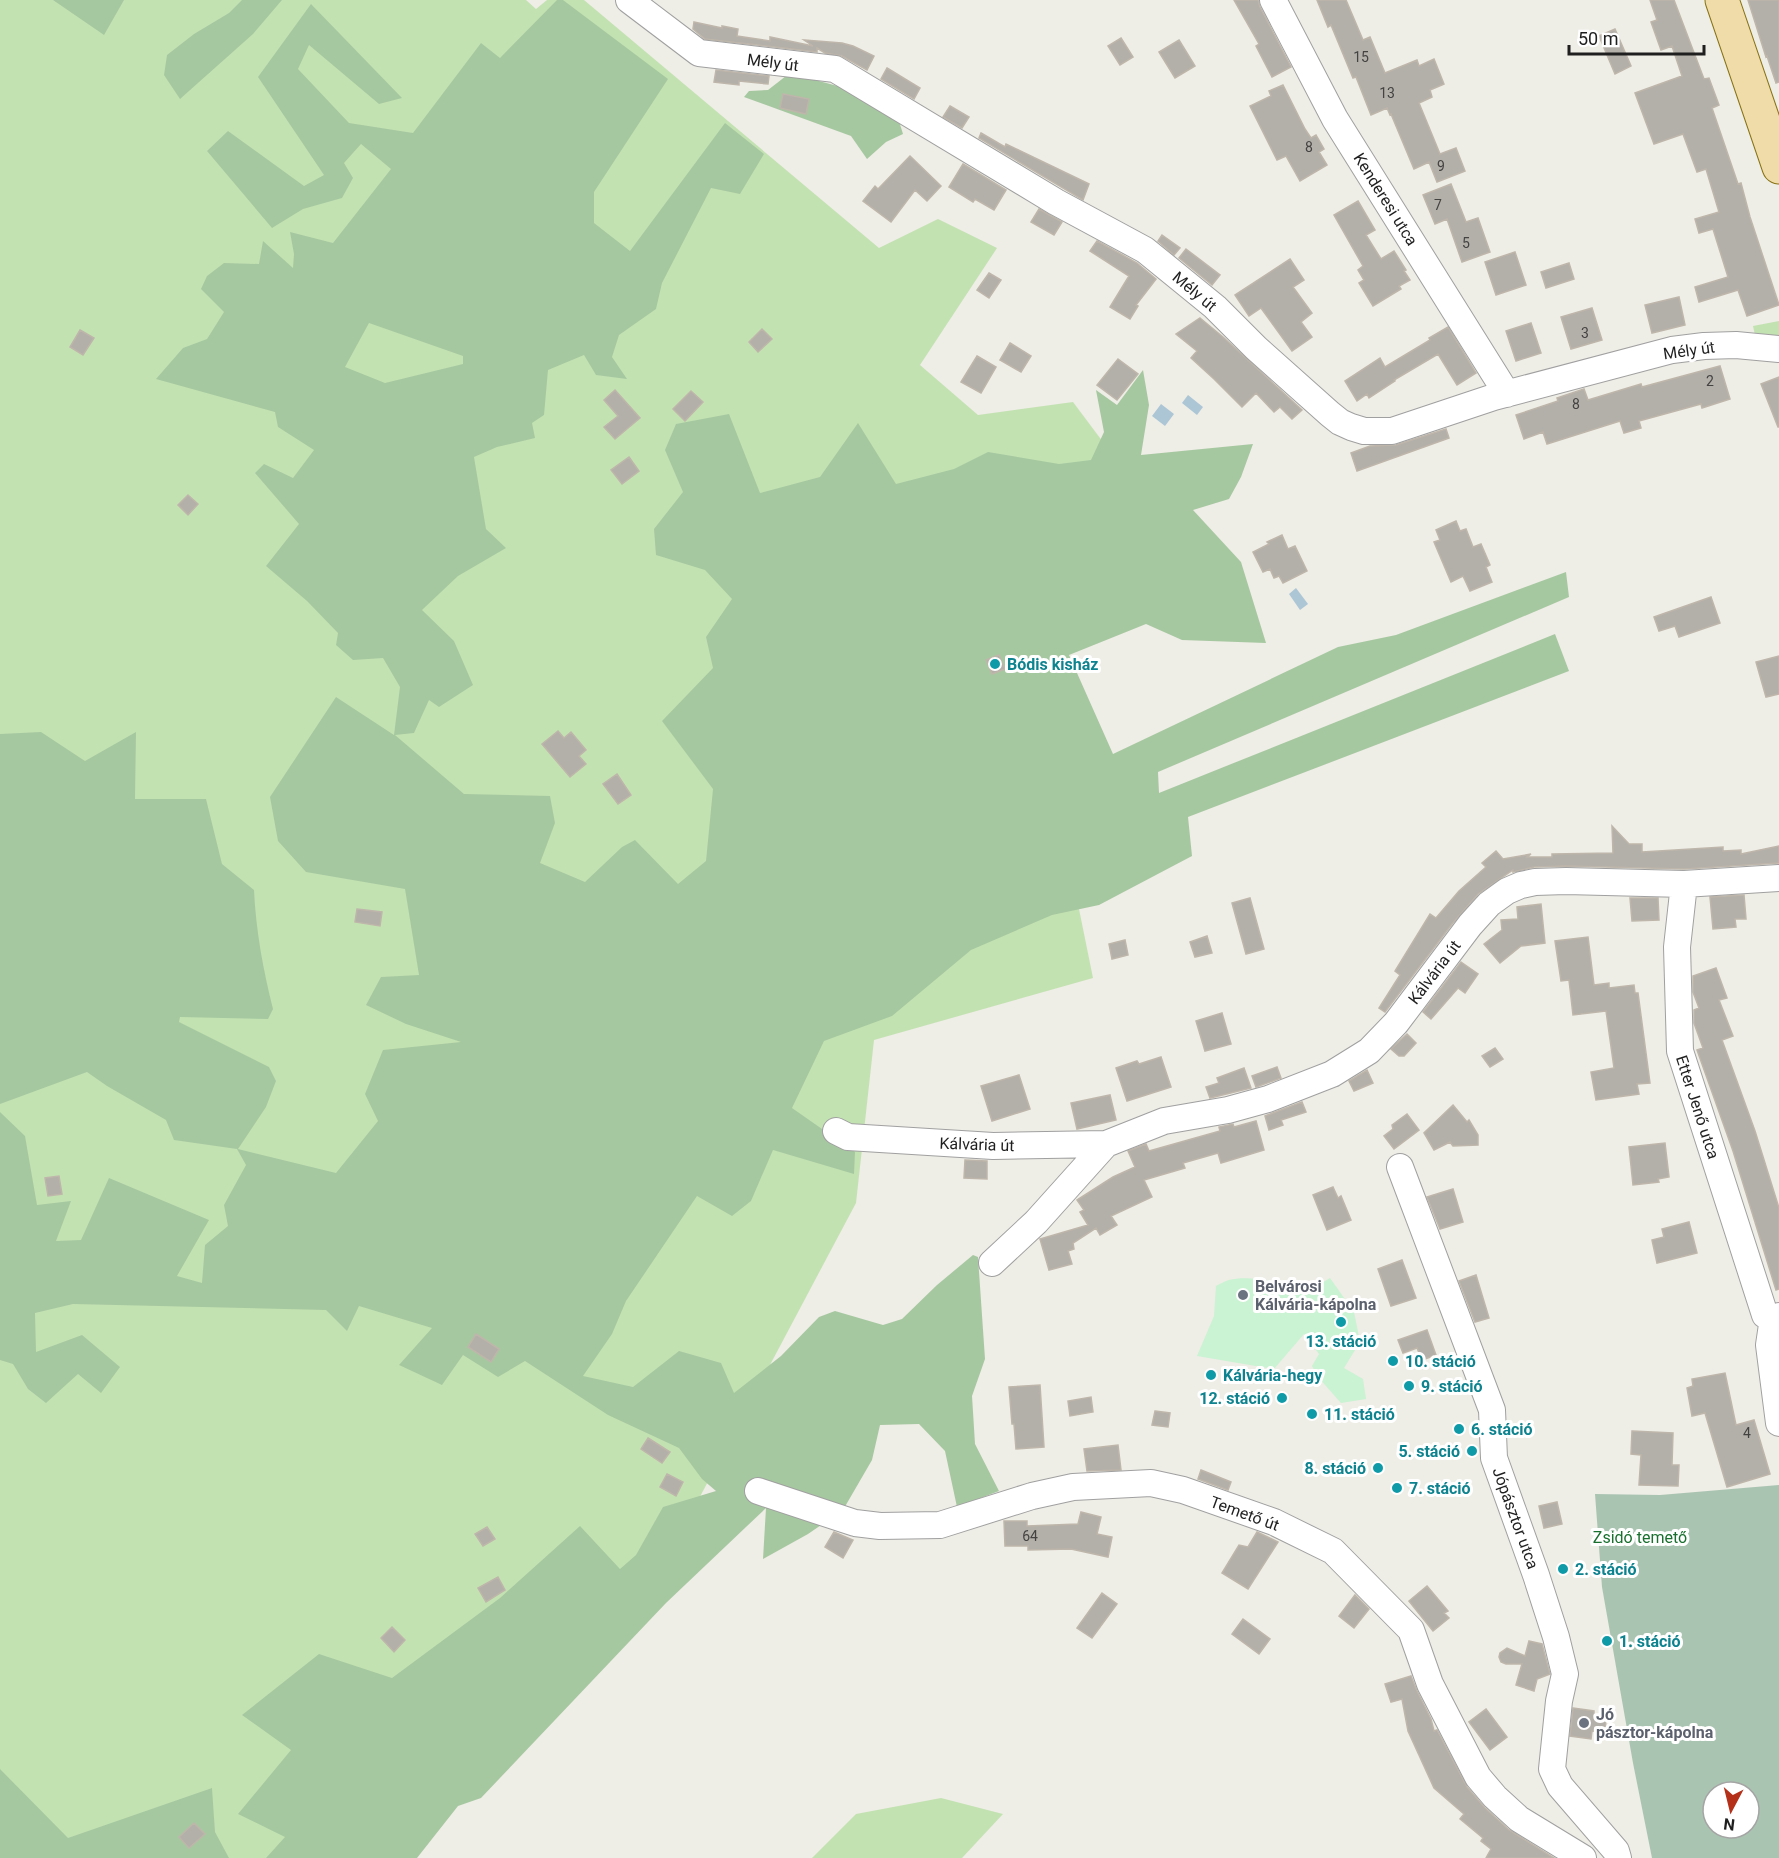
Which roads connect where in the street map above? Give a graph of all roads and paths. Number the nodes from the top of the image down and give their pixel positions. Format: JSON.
{"nodes":[{"id":1,"x":629,"y":0,"type":"edge"},
{"id":2,"x":1273,"y":0,"type":"edge"},
{"id":3,"x":1722,"y":0,"type":"edge"},
{"id":4,"x":1779,"y":168,"type":"edge"},
{"id":5,"x":1779,"y":349,"type":"edge"},
{"id":6,"x":1507,"y":394,"type":"junction"},
{"id":7,"x":1779,"y":878,"type":"edge"},
{"id":8,"x":1684,"y":884,"type":"junction"},
{"id":9,"x":842,"y":1134,"type":"dead end"},
{"id":10,"x":1106,"y":1144,"type":"junction"},
{"id":11,"x":1400,"y":1167,"type":"dead end"},
{"id":12,"x":992,"y":1263,"type":"dead end"},
{"id":13,"x":1776,"y":1317,"type":"edge"},
{"id":14,"x":1779,"y":1423,"type":"edge"},
{"id":15,"x":758,"y":1491,"type":"dead end"},
{"id":16,"x":1583,"y":1858,"type":"edge"},
{"id":17,"x":1618,"y":1858,"type":"edge"}],
"edges":[{"from":1,"to":6,"type":"street","name":"Mély út"},
{"from":2,"to":6,"type":"street","name":"Kenderesi utca"},
{"from":3,"to":4,"type":"main road"},
{"from":5,"to":6,"type":"street","name":"Mély út"},
{"from":7,"to":8,"type":"street","name":"Kálvária út"},
{"from":8,"to":10,"type":"street","name":"Kálvária út"},
{"from":8,"to":13,"type":"street","name":"Etter Jenő utca"},
{"from":9,"to":10,"type":"street","name":"Kálvária út"},
{"from":10,"to":12,"type":"street","name":"Kálvária út"},
{"from":11,"to":17,"type":"street","name":"Jópásztor utca"},
{"from":13,"to":14,"type":"street","name":"Etter Jenő utca"},
{"from":15,"to":16,"type":"street","name":"Temető út"}]}
